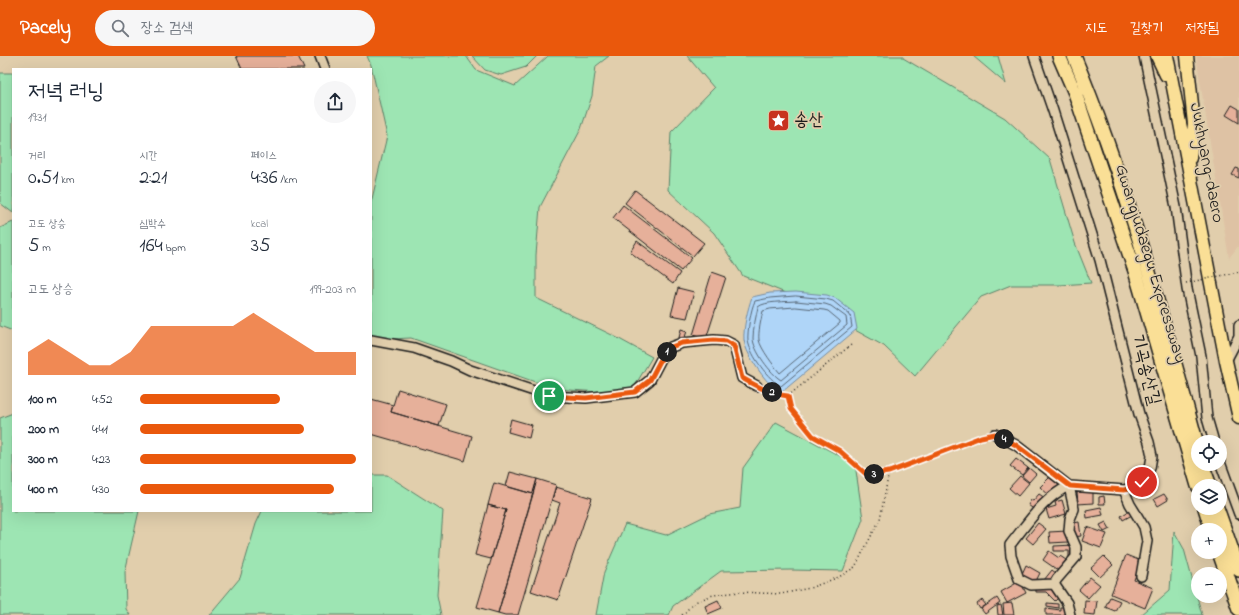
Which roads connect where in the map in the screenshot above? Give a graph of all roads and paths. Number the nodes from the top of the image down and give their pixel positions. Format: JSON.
{"nodes":[{"id":1,"x":320,"y":56,"type":"edge"},
{"id":2,"x":1034,"y":56,"type":"edge"},
{"id":3,"x":1059,"y":56,"type":"edge"},
{"id":4,"x":1074,"y":56,"type":"edge"},
{"id":5,"x":1144,"y":56,"type":"edge"},
{"id":6,"x":1157,"y":56,"type":"edge"},
{"id":7,"x":1166,"y":56,"type":"edge"},
{"id":8,"x":1186,"y":56,"type":"edge"},
{"id":9,"x":325,"y":68,"type":"edge"},
{"id":10,"x":1173,"y":90,"type":"junction"},
{"id":11,"x":1188,"y":167,"type":"junction"},
{"id":12,"x":1239,"y":272,"type":"edge"},
{"id":13,"x":1186,"y":283,"type":"junction"},
{"id":14,"x":1239,"y":325,"type":"edge"},
{"id":15,"x":372,"y":340,"type":"edge"},
{"id":16,"x":851,"y":345,"type":"dead end"},
{"id":17,"x":1226,"y":361,"type":"junction"},
{"id":18,"x":757,"y":386,"type":"joint"},
{"id":19,"x":788,"y":396,"type":"junction"},
{"id":20,"x":1239,"y":418,"type":"edge"},
{"id":21,"x":995,"y":434,"type":"joint"},
{"id":22,"x":1194,"y":435,"type":"edge"},
{"id":23,"x":1212,"y":435,"type":"edge"},
{"id":24,"x":1223,"y":471,"type":"edge"},
{"id":25,"x":889,"y":472,"type":"junction"},
{"id":26,"x":1196,"y":479,"type":"edge"},
{"id":27,"x":1070,"y":486,"type":"junction"},
{"id":28,"x":1124,"y":490,"type":"junction"},
{"id":29,"x":1239,"y":514,"type":"edge"},
{"id":30,"x":1219,"y":515,"type":"edge"},
{"id":31,"x":1221,"y":559,"type":"edge"},
{"id":32,"x":1239,"y":570,"type":"edge"},
{"id":33,"x":1141,"y":576,"type":"dead end"},
{"id":34,"x":1054,"y":584,"type":"junction"},
{"id":35,"x":1239,"y":609,"type":"edge"},
{"id":36,"x":682,"y":615,"type":"edge"},
{"id":37,"x":1070,"y":615,"type":"edge"}],
"edges":[{"from":1,"to":9,"type":"street"},
{"from":2,"to":28,"type":"street","name":"기곡송산길"},
{"from":3,"to":26,"type":"highway","name":"Gwangjudaegu Expressway"},
{"from":4,"to":22,"type":"highway","name":"Gwangjudaegu Expressway"},
{"from":5,"to":13,"type":"street"},
{"from":6,"to":10,"type":"main road"},
{"from":7,"to":10,"type":"main road","name":"Jukhyang-daero"},
{"from":8,"to":11,"type":"main road"},
{"from":10,"to":11,"type":"main road","name":"Jukhyang-daero"},
{"from":11,"to":17,"type":"main road","name":"Jukhyang-daero"},
{"from":12,"to":13,"type":"path","bridge":true},
{"from":13,"to":23,"type":"street"},
{"from":14,"to":17,"type":"street"},
{"from":15,"to":18,"type":"street"},
{"from":16,"to":19,"type":"path"},
{"from":17,"to":20,"type":"main road","name":"Jukhyang-daero"},
{"from":18,"to":19,"type":"path"},
{"from":19,"to":25,"type":"path"},
{"from":21,"to":25,"type":"path"},
{"from":21,"to":27,"type":"street"},
{"from":24,"to":29,"type":"street"},
{"from":25,"to":36,"type":"path"},
{"from":27,"to":28,"type":"street","name":"기곡송산길"},
{"from":27,"to":34,"type":"street"},
{"from":27,"to":34,"type":"street"},
{"from":28,"to":33,"type":"street"},
{"from":30,"to":32,"type":"highway"},
{"from":31,"to":35,"type":"highway"},
{"from":34,"to":37,"type":"street"}]}
